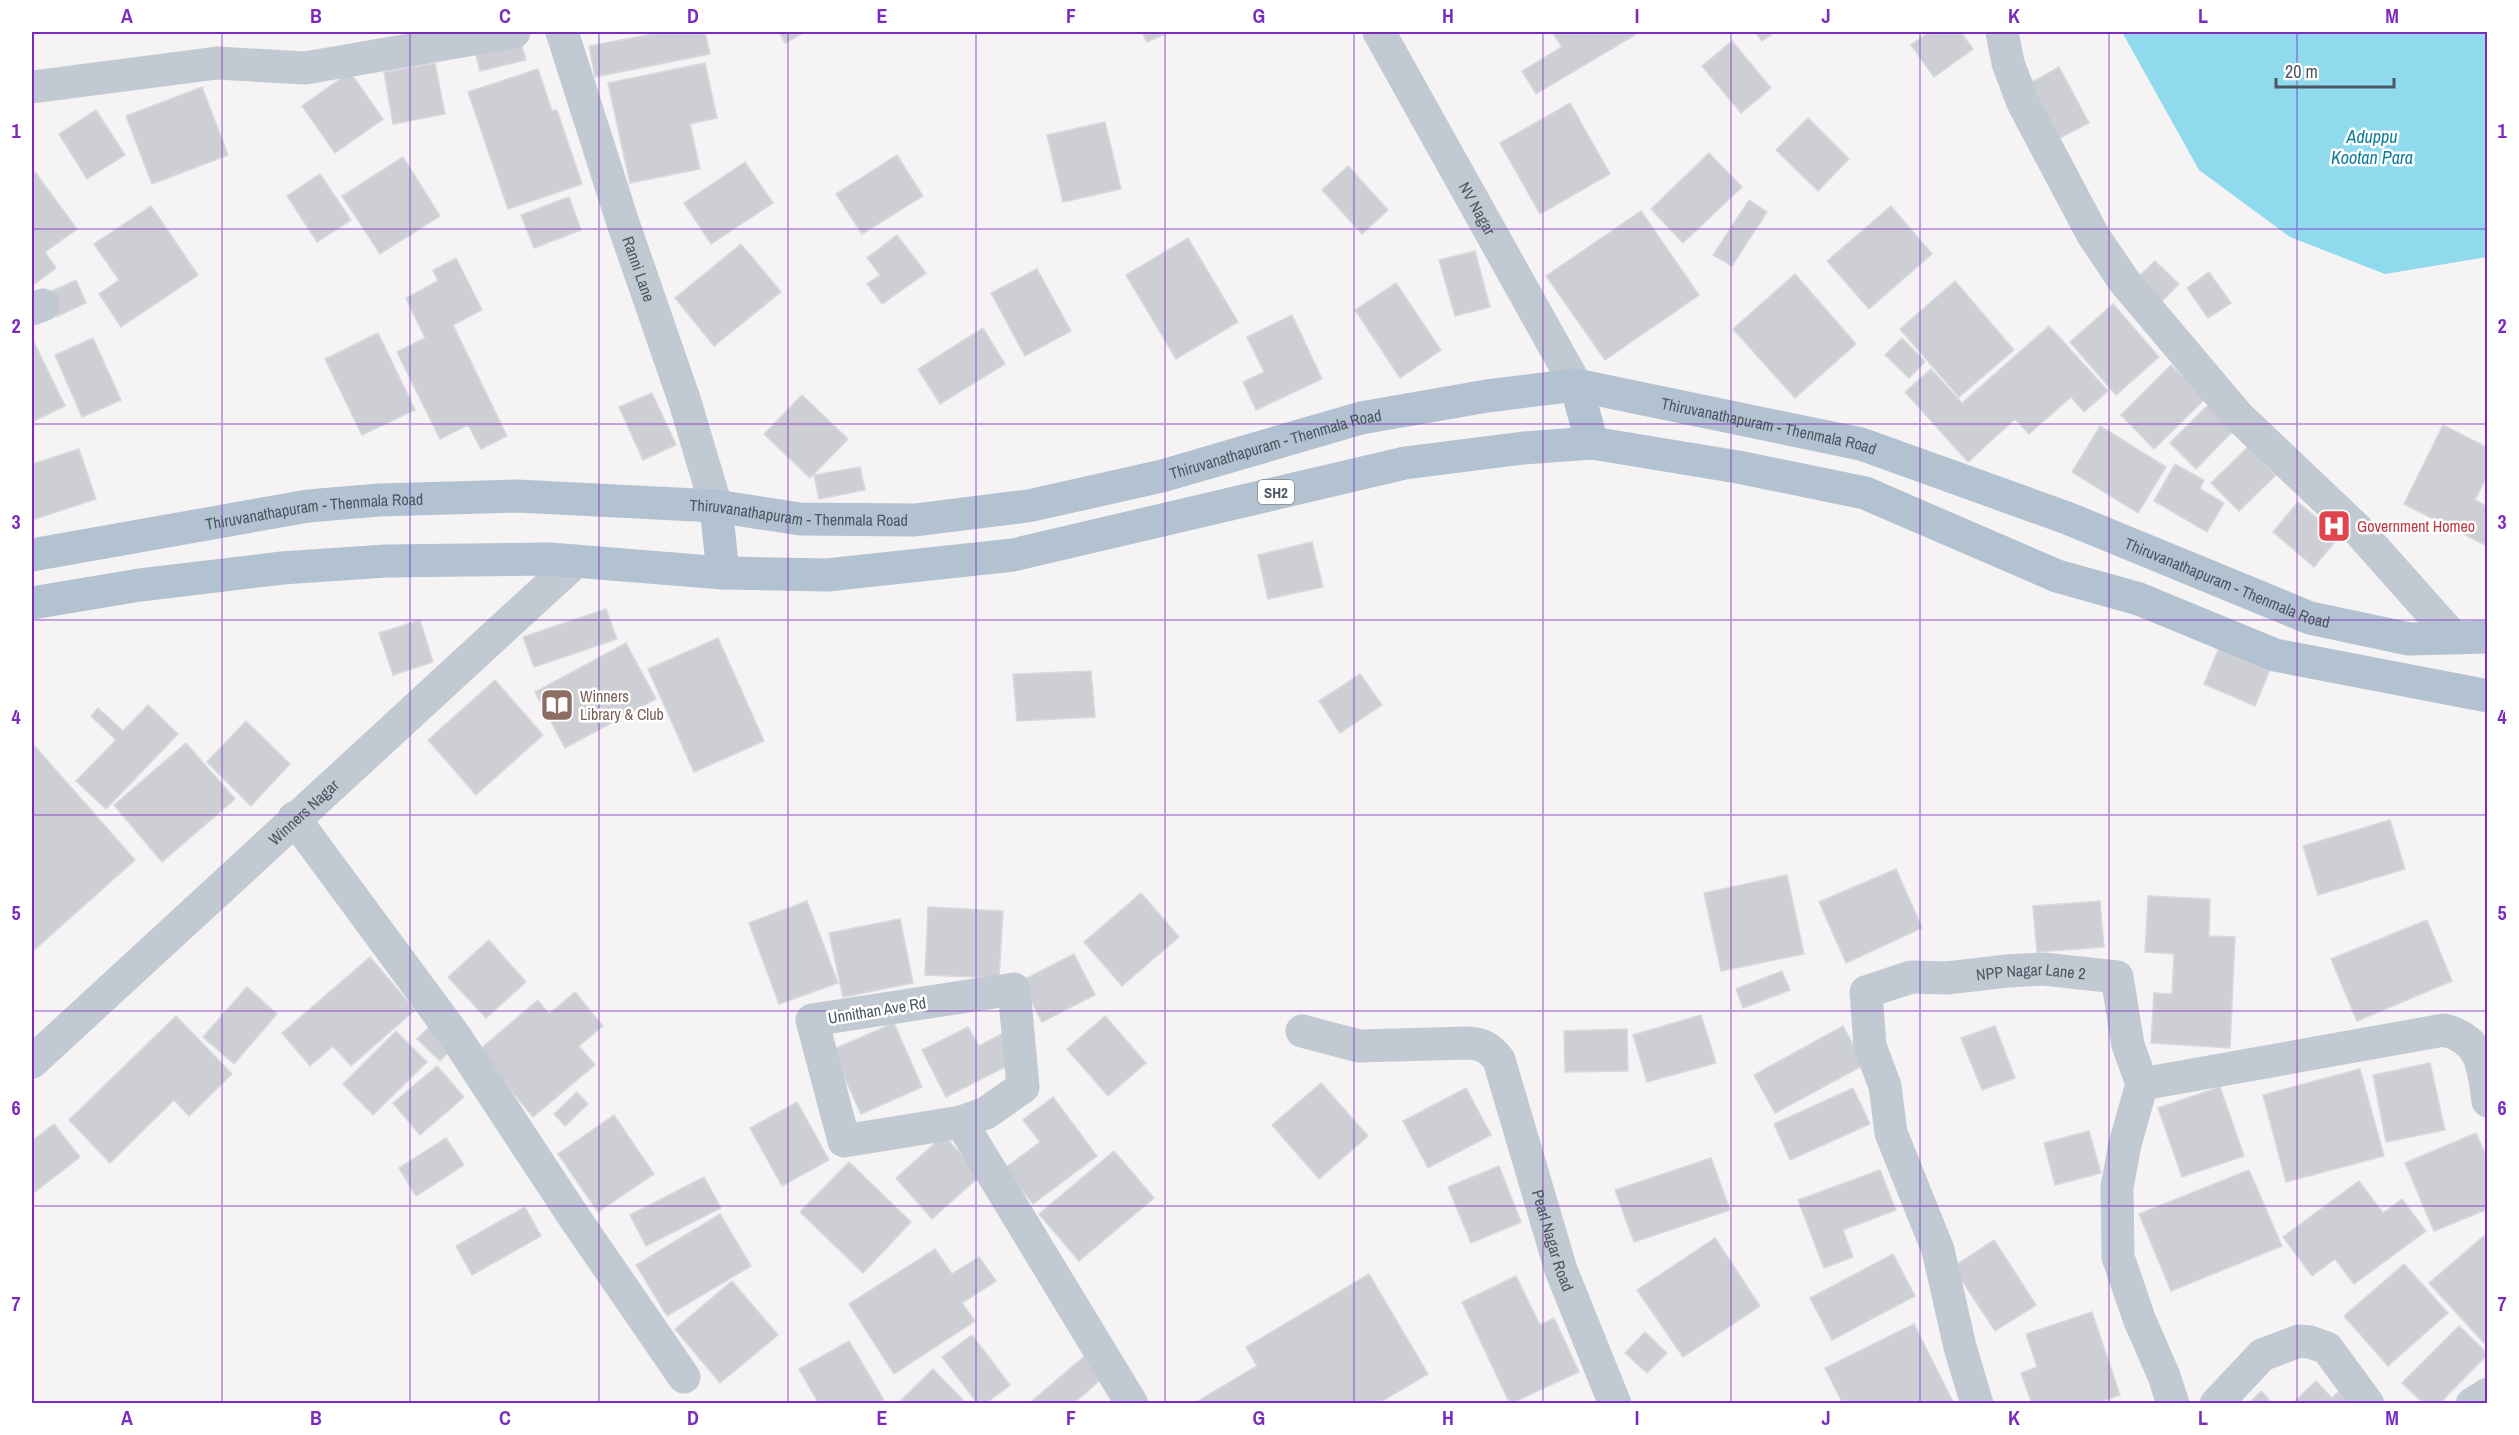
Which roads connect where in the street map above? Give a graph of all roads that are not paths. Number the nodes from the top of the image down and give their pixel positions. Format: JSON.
{"nodes":[{"id":1,"x":514,"y":32,"type":"edge"},
{"id":2,"x":562,"y":32,"type":"edge"},
{"id":3,"x":1379,"y":32,"type":"edge"},
{"id":4,"x":2002,"y":32,"type":"edge"},
{"id":5,"x":32,"y":87,"type":"edge"},
{"id":6,"x":1576,"y":385,"type":"junction"},
{"id":7,"x":1592,"y":443,"type":"junction"},
{"id":8,"x":716,"y":506,"type":"junction"},
{"id":9,"x":32,"y":555,"type":"edge"},
{"id":10,"x":2159,"y":557,"type":"junction"},
{"id":11,"x":576,"y":561,"type":"junction"},
{"id":12,"x":723,"y":573,"type":"junction"},
{"id":13,"x":2139,"y":599,"type":"junction"},
{"id":14,"x":32,"y":603,"type":"edge"},
{"id":15,"x":2487,"y":637,"type":"edge"},
{"id":16,"x":2454,"y":638,"type":"junction"},
{"id":17,"x":2448,"y":689,"type":"junction"},
{"id":18,"x":2487,"y":696,"type":"edge"},
{"id":19,"x":294,"y":818,"type":"junction"},
{"id":20,"x":1302,"y":1031,"type":"dead end"},
{"id":21,"x":32,"y":1062,"type":"edge"},
{"id":22,"x":2142,"y":1084,"type":"junction"},
{"id":23,"x":2487,"y":1101,"type":"edge"},
{"id":24,"x":961,"y":1122,"type":"junction"},
{"id":25,"x":684,"y":1377,"type":"dead end"},
{"id":26,"x":2487,"y":1394,"type":"edge"},
{"id":27,"x":1132,"y":1404,"type":"edge"},
{"id":28,"x":1616,"y":1404,"type":"edge"},
{"id":29,"x":1977,"y":1404,"type":"edge"},
{"id":30,"x":2174,"y":1404,"type":"edge"},
{"id":31,"x":2216,"y":1404,"type":"edge"},
{"id":32,"x":2368,"y":1404,"type":"edge"},
{"id":33,"x":2472,"y":1404,"type":"edge"}],
"edges":[{"from":1,"to":5,"type":"street"},
{"from":2,"to":8,"type":"street","name":"Ranni Lane"},
{"from":3,"to":6,"type":"street","name":"NV Nagar"},
{"from":4,"to":16,"type":"street"},
{"from":6,"to":7,"type":"main road"},
{"from":6,"to":8,"type":"main road","name":"Thiruvanathapuram - Thenmala Road"},
{"from":6,"to":10,"type":"main road","name":"Thiruvanathapuram - Thenmala Road"},
{"from":7,"to":12,"type":"main road","number":"SH2"},
{"from":7,"to":13,"type":"main road","number":"SH2"},
{"from":8,"to":9,"type":"main road","name":"Thiruvanathapuram - Thenmala Road"},
{"from":8,"to":12,"type":"main road"},
{"from":10,"to":13,"type":"main road"},
{"from":10,"to":16,"type":"main road","name":"Thiruvanathapuram - Thenmala Road"},
{"from":11,"to":12,"type":"main road","number":"SH2"},
{"from":11,"to":14,"type":"main road","number":"SH2"},
{"from":11,"to":19,"type":"street","name":"Winners Nagar"},
{"from":13,"to":17,"type":"main road","number":"SH2"},
{"from":15,"to":16,"type":"main road","name":"Thiruvanathapuram - Thenmala Road"},
{"from":16,"to":17,"type":"main road"},
{"from":17,"to":18,"type":"main road","number":"SH2"},
{"from":19,"to":21,"type":"street","name":"Winners Nagar"},
{"from":19,"to":25,"type":"street"},
{"from":20,"to":28,"type":"street","name":"Pearl Nagar Road"},
{"from":22,"to":23,"type":"street"},
{"from":22,"to":29,"type":"street","name":"NPP Nagar Lane 2"},
{"from":22,"to":30,"type":"street"},
{"from":24,"to":24,"type":"street","name":"Unnithan Ave Rd"},
{"from":24,"to":27,"type":"street"},
{"from":26,"to":33,"type":"street"},
{"from":31,"to":32,"type":"street"}]}
